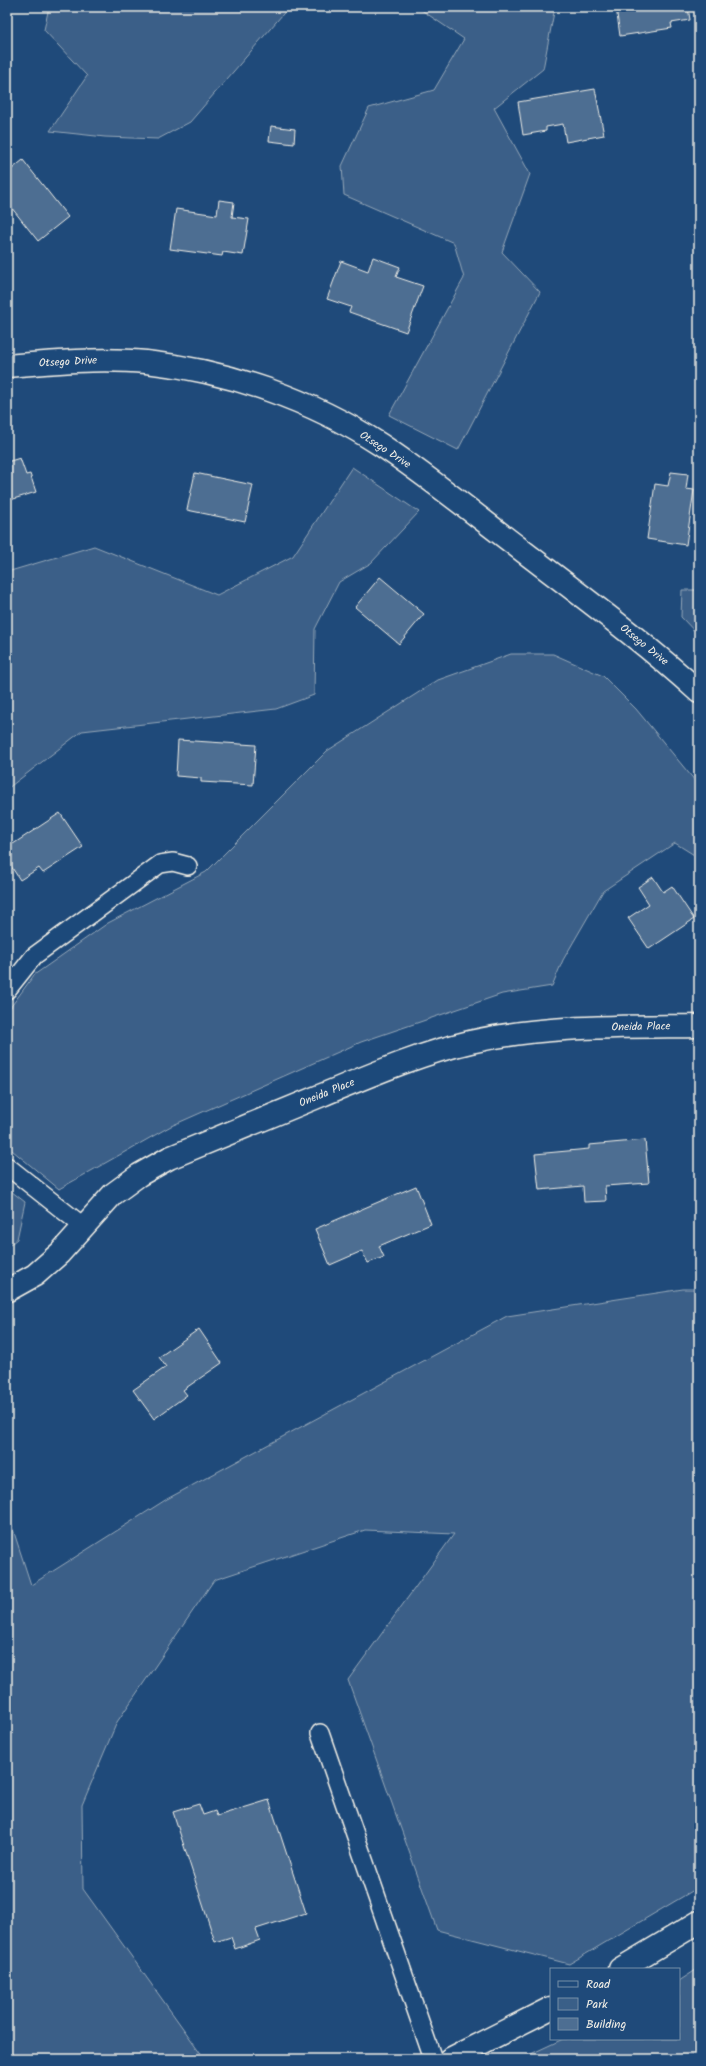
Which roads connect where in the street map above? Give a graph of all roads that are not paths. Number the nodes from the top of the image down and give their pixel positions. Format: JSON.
{"nodes":[{"id":1,"x":7,"y":366,"type":"edge"},
{"id":2,"x":699,"y":692,"type":"edge"},
{"id":3,"x":188,"y":866,"type":"dead end"},
{"id":4,"x":7,"y":990,"type":"edge"},
{"id":5,"x":699,"y":1026,"type":"edge"},
{"id":6,"x":7,"y":1166,"type":"edge"},
{"id":7,"x":84,"y":1227,"type":"junction"},
{"id":8,"x":8,"y":1290,"type":"edge"},
{"id":9,"x":320,"y":1733,"type":"dead end"},
{"id":10,"x":699,"y":1922,"type":"edge"},
{"id":11,"x":622,"y":1968,"type":"edge"},
{"id":12,"x":550,"y":2009,"type":"edge"},
{"id":13,"x":433,"y":2059,"type":"edge"},
{"id":14,"x":450,"y":2059,"type":"edge"}],
"edges":[{"from":1,"to":2,"type":"street","name":"Otsego Drive"},
{"from":3,"to":4,"type":"lane"},
{"from":5,"to":7,"type":"street","name":"Oneida Place"},
{"from":6,"to":7,"type":"lane"},
{"from":7,"to":8,"type":"street","name":"Oneida Place"},
{"from":9,"to":13,"type":"lane"},
{"from":10,"to":11,"type":"street"},
{"from":12,"to":14,"type":"street"}]}
